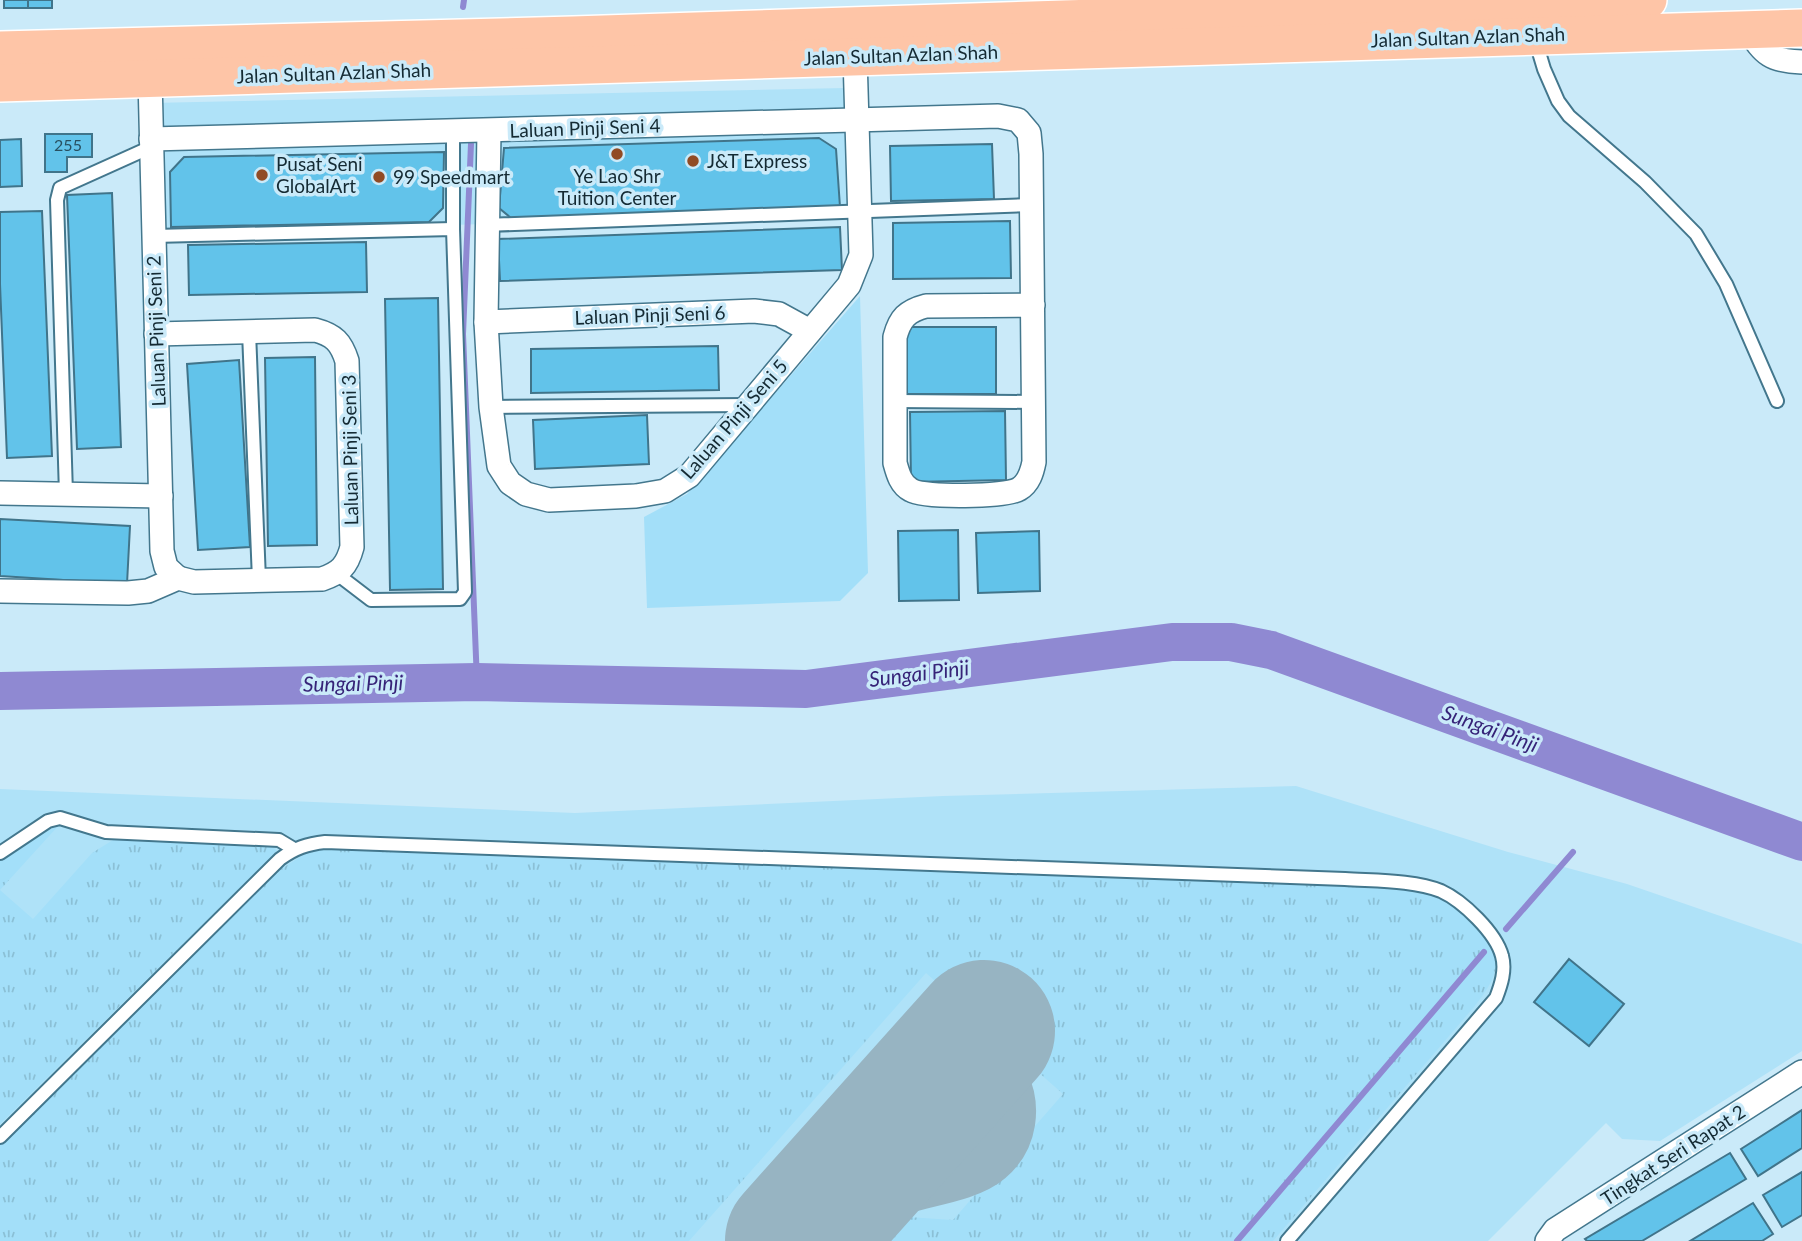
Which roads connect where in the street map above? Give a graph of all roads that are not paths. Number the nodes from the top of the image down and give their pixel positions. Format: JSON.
{"nodes":[{"id":1,"x":1648,"y":0,"type":"edge"},
{"id":2,"x":1436,"y":3,"type":"edge"},
{"id":3,"x":1201,"y":8,"type":"edge"},
{"id":4,"x":997,"y":10,"type":"edge"},
{"id":5,"x":1802,"y":28,"type":"edge"},
{"id":6,"x":1748,"y":29,"type":"junction"},
{"id":7,"x":573,"y":35,"type":"junction"},
{"id":8,"x":1534,"y":35,"type":"junction"},
{"id":9,"x":0,"y":50,"type":"edge"},
{"id":10,"x":855,"y":57,"type":"junction"},
{"id":11,"x":1802,"y":62,"type":"edge"},
{"id":12,"x":150,"y":79,"type":"junction"},
{"id":13,"x":0,"y":83,"type":"edge"},
{"id":14,"x":857,"y":120,"type":"junction"},
{"id":15,"x":453,"y":131,"type":"junction"},
{"id":16,"x":489,"y":131,"type":"junction"},
{"id":17,"x":151,"y":143,"type":"junction"},
{"id":18,"x":1032,"y":205,"type":"junction"},
{"id":19,"x":859,"y":212,"type":"junction"},
{"id":20,"x":486,"y":225,"type":"junction"},
{"id":21,"x":453,"y":229,"type":"junction"},
{"id":22,"x":153,"y":236,"type":"junction"},
{"id":23,"x":1033,"y":305,"type":"junction"},
{"id":24,"x":486,"y":322,"type":"junction"},
{"id":25,"x":810,"y":331,"type":"junction"},
{"id":26,"x":249,"y":332,"type":"junction"},
{"id":27,"x":156,"y":334,"type":"junction"},
{"id":28,"x":895,"y":401,"type":"junction"},
{"id":29,"x":1777,"y":401,"type":"dead end"},
{"id":30,"x":1034,"y":402,"type":"junction"},
{"id":31,"x":748,"y":405,"type":"junction"},
{"id":32,"x":491,"y":407,"type":"junction"},
{"id":33,"x":0,"y":493,"type":"edge"},
{"id":34,"x":66,"y":494,"type":"junction"},
{"id":35,"x":160,"y":496,"type":"junction"},
{"id":36,"x":337,"y":574,"type":"junction"},
{"id":37,"x":178,"y":578,"type":"junction"},
{"id":38,"x":259,"y":580,"type":"junction"},
{"id":39,"x":0,"y":591,"type":"edge"},
{"id":40,"x":294,"y":849,"type":"junction"},
{"id":41,"x":0,"y":853,"type":"edge"},
{"id":42,"x":1802,"y":1072,"type":"edge"},
{"id":43,"x":0,"y":1137,"type":"edge"},
{"id":44,"x":1287,"y":1241,"type":"edge"},
{"id":45,"x":1547,"y":1241,"type":"edge"}],
"edges":[{"from":1,"to":2,"type":"main road","name":"Jalan Sultan Azlan Shah"},
{"from":2,"to":3,"type":"main road","name":"Jalan Sultan Azlan Shah"},
{"from":3,"to":4,"type":"main road","name":"Jalan Sultan Azlan Shah"},
{"from":4,"to":7,"type":"main road","name":"Jalan Sultan Azlan Shah"},
{"from":5,"to":6,"type":"main road","name":"Jalan Sultan Azlan Shah"},
{"from":6,"to":8,"type":"main road","name":"Jalan Sultan Azlan Shah"},
{"from":6,"to":11,"type":"street"},
{"from":7,"to":9,"type":"main road","name":"Jalan Sultan Azlan Shah"},
{"from":7,"to":10,"type":"main road"},
{"from":8,"to":10,"type":"main road","name":"Jalan Sultan Azlan Shah"},
{"from":8,"to":29,"type":"lane"},
{"from":10,"to":12,"type":"main road","name":"Jalan Sultan Azlan Shah"},
{"from":10,"to":14,"type":"street","name":"Laluan Pinji Seni 5"},
{"from":12,"to":13,"type":"main road","name":"Jalan Sultan Azlan Shah"},
{"from":12,"to":17,"type":"street","name":"Laluan Pinji Seni 2"},
{"from":14,"to":16,"type":"street","name":"Laluan Pinji Seni 4"},
{"from":14,"to":18,"type":"street","name":"Laluan Pinji Seni 4"},
{"from":14,"to":19,"type":"street","name":"Laluan Pinji Seni 5"},
{"from":15,"to":16,"type":"street","name":"Laluan Pinji Seni 4"},
{"from":15,"to":17,"type":"street","name":"Laluan Pinji Seni 4"},
{"from":15,"to":21,"type":"lane"},
{"from":16,"to":20,"type":"street","name":"Laluan Pinji Seni 5"},
{"from":17,"to":22,"type":"street","name":"Laluan Pinji Seni 2"},
{"from":17,"to":34,"type":"lane"},
{"from":18,"to":19,"type":"lane"},
{"from":18,"to":23,"type":"street"},
{"from":19,"to":20,"type":"lane"},
{"from":19,"to":25,"type":"street","name":"Laluan Pinji Seni 5"},
{"from":20,"to":24,"type":"street","name":"Laluan Pinji Seni 5"},
{"from":21,"to":22,"type":"lane"},
{"from":21,"to":36,"type":"lane"},
{"from":22,"to":27,"type":"street","name":"Laluan Pinji Seni 2"},
{"from":23,"to":28,"type":"street"},
{"from":23,"to":30,"type":"street"},
{"from":24,"to":25,"type":"street","name":"Laluan Pinji Seni 6"},
{"from":24,"to":32,"type":"street","name":"Laluan Pinji Seni 5"},
{"from":25,"to":31,"type":"street","name":"Laluan Pinji Seni 5"},
{"from":26,"to":27,"type":"street","name":"Laluan Pinji Seni 3"},
{"from":26,"to":36,"type":"street","name":"Laluan Pinji Seni 3"},
{"from":26,"to":38,"type":"lane"},
{"from":27,"to":35,"type":"street","name":"Laluan Pinji Seni 2"},
{"from":28,"to":30,"type":"lane"},
{"from":28,"to":30,"type":"street"},
{"from":31,"to":32,"type":"lane"},
{"from":31,"to":32,"type":"street","name":"Laluan Pinji Seni 5"},
{"from":33,"to":34,"type":"street"},
{"from":34,"to":35,"type":"street"},
{"from":35,"to":37,"type":"street","name":"Laluan Pinji Seni 2"},
{"from":36,"to":38,"type":"street"},
{"from":37,"to":38,"type":"street"},
{"from":37,"to":39,"type":"street"},
{"from":40,"to":41,"type":"lane"},
{"from":40,"to":43,"type":"lane"},
{"from":40,"to":44,"type":"lane"},
{"from":42,"to":45,"type":"street","name":"Tingkat Seri Rapat 2"}]}
